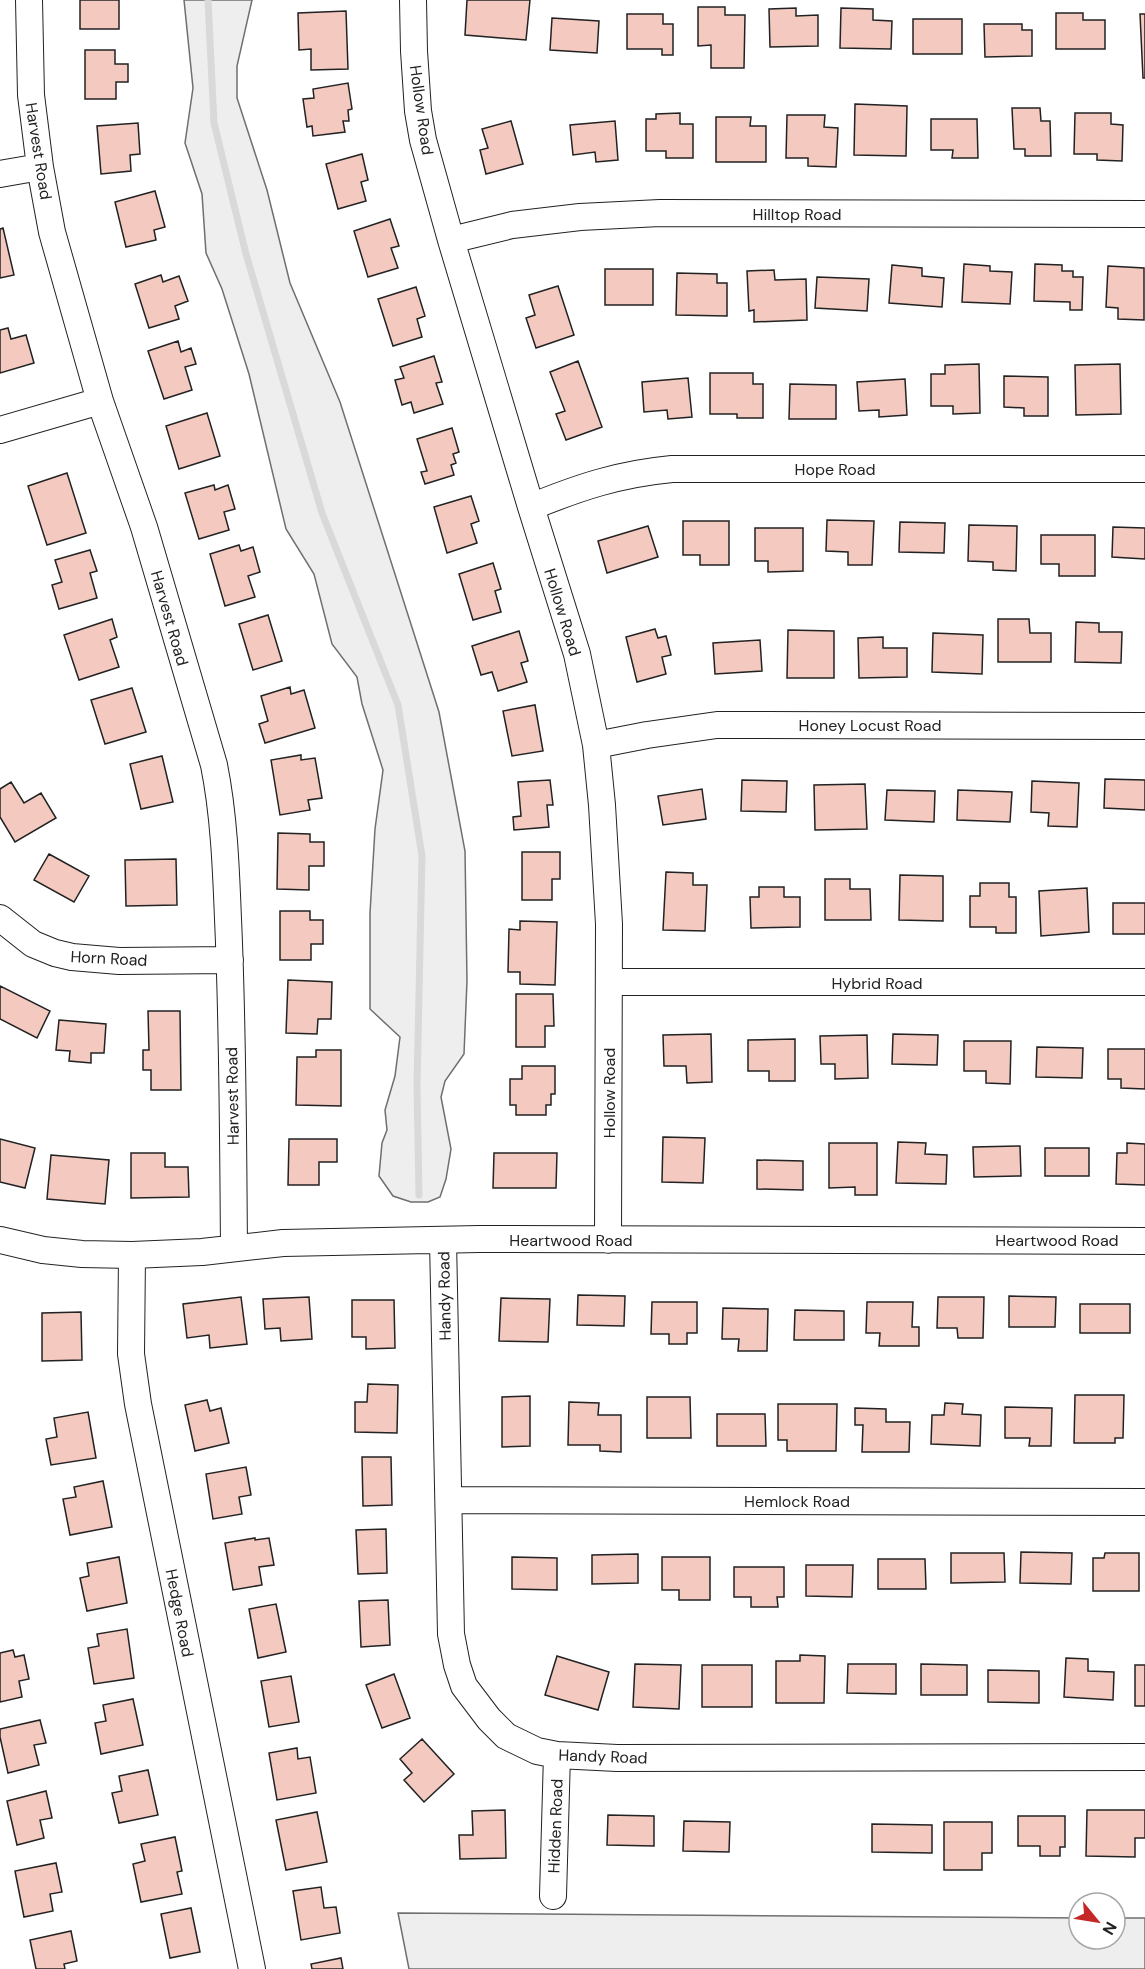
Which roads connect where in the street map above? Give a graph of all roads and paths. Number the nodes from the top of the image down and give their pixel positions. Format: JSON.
{"nodes":[{"id":1,"x":29,"y":0,"type":"edge"},
{"id":2,"x":413,"y":0,"type":"edge"},
{"id":3,"x":40,"y":167,"type":"junction"},
{"id":4,"x":0,"y":174,"type":"edge"},
{"id":5,"x":1145,"y":214,"type":"edge"},
{"id":6,"x":451,"y":240,"type":"junction"},
{"id":7,"x":100,"y":401,"type":"junction"},
{"id":8,"x":0,"y":430,"type":"edge"},
{"id":9,"x":1145,"y":469,"type":"edge"},
{"id":10,"x":531,"y":507,"type":"junction"},
{"id":11,"x":1145,"y":726,"type":"edge"},
{"id":12,"x":596,"y":745,"type":"junction"},
{"id":13,"x":0,"y":918,"type":"edge"},
{"id":14,"x":230,"y":960,"type":"junction"},
{"id":15,"x":609,"y":982,"type":"junction"},
{"id":16,"x":1145,"y":982,"type":"edge"},
{"id":17,"x":0,"y":1240,"type":"edge"},
{"id":18,"x":442,"y":1240,"type":"junction"},
{"id":19,"x":608,"y":1240,"type":"junction"},
{"id":20,"x":1145,"y":1241,"type":"edge"},
{"id":21,"x":234,"y":1248,"type":"junction"},
{"id":22,"x":132,"y":1256,"type":"junction"},
{"id":23,"x":449,"y":1500,"type":"junction"},
{"id":24,"x":1145,"y":1502,"type":"edge"},
{"id":25,"x":557,"y":1755,"type":"junction"},
{"id":26,"x":1145,"y":1757,"type":"edge"},
{"id":27,"x":553,"y":1896,"type":"dead end"},
{"id":28,"x":252,"y":1969,"type":"edge"}],
"edges":[{"from":1,"to":3,"type":"street","name":"Harvest Road"},
{"from":2,"to":6,"type":"street","name":"Hollow Road"},
{"from":3,"to":4,"type":"street"},
{"from":3,"to":7,"type":"street","name":"Harvest Road"},
{"from":5,"to":6,"type":"street","name":"Hilltop Road"},
{"from":6,"to":10,"type":"street","name":"Hollow Road"},
{"from":7,"to":8,"type":"street"},
{"from":7,"to":14,"type":"street","name":"Harvest Road"},
{"from":9,"to":10,"type":"street","name":"Hope Road"},
{"from":10,"to":12,"type":"street","name":"Hollow Road"},
{"from":11,"to":12,"type":"street","name":"Honey Locust Road"},
{"from":12,"to":15,"type":"street","name":"Hollow Road"},
{"from":13,"to":14,"type":"street","name":"Horn Road"},
{"from":14,"to":21,"type":"street","name":"Harvest Road"},
{"from":15,"to":16,"type":"street","name":"Hybrid Road"},
{"from":15,"to":19,"type":"street","name":"Hollow Road"},
{"from":17,"to":22,"type":"street","name":"Heartwood Road"},
{"from":18,"to":19,"type":"street","name":"Heartwood Road"},
{"from":18,"to":21,"type":"street","name":"Heartwood Road"},
{"from":18,"to":23,"type":"street","name":"Handy Road"},
{"from":19,"to":20,"type":"street","name":"Heartwood Road"},
{"from":21,"to":22,"type":"street","name":"Heartwood Road"},
{"from":22,"to":28,"type":"street","name":"Hedge Road"},
{"from":23,"to":24,"type":"street","name":"Hemlock Road"},
{"from":23,"to":25,"type":"street","name":"Handy Road"},
{"from":25,"to":26,"type":"street","name":"Handy Road"},
{"from":25,"to":27,"type":"street","name":"Hidden Road"}]}
